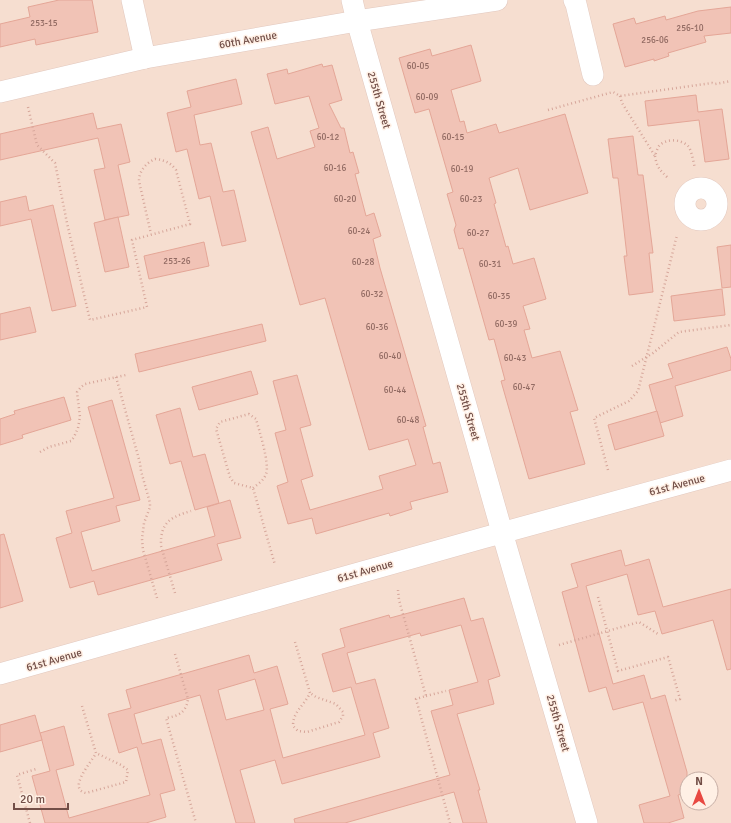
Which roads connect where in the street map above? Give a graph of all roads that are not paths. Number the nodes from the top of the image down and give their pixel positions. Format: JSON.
{"nodes":[{"id":1,"x":132,"y":0,"type":"edge"},
{"id":2,"x":352,"y":0,"type":"edge"},
{"id":3,"x":497,"y":0,"type":"edge"},
{"id":4,"x":574,"y":0,"type":"edge"},
{"id":5,"x":356,"y":21,"type":"junction"},
{"id":6,"x":145,"y":58,"type":"junction"},
{"id":7,"x":593,"y":75,"type":"dead end"},
{"id":8,"x":0,"y":92,"type":"edge"},
{"id":9,"x":731,"y":470,"type":"edge"},
{"id":10,"x":502,"y":532,"type":"junction"},
{"id":11,"x":0,"y":674,"type":"edge"},
{"id":12,"x":587,"y":823,"type":"edge"}],
"edges":[{"from":1,"to":6,"type":"street"},
{"from":2,"to":5,"type":"street","name":"255th Street"},
{"from":3,"to":5,"type":"street","name":"60th Avenue"},
{"from":4,"to":7,"type":"street"},
{"from":5,"to":6,"type":"street","name":"60th Avenue"},
{"from":5,"to":10,"type":"street","name":"255th Street"},
{"from":6,"to":8,"type":"street","name":"60th Avenue"},
{"from":9,"to":10,"type":"street","name":"61st Avenue"},
{"from":10,"to":11,"type":"street","name":"61st Avenue"},
{"from":10,"to":12,"type":"street","name":"255th Street"}]}
